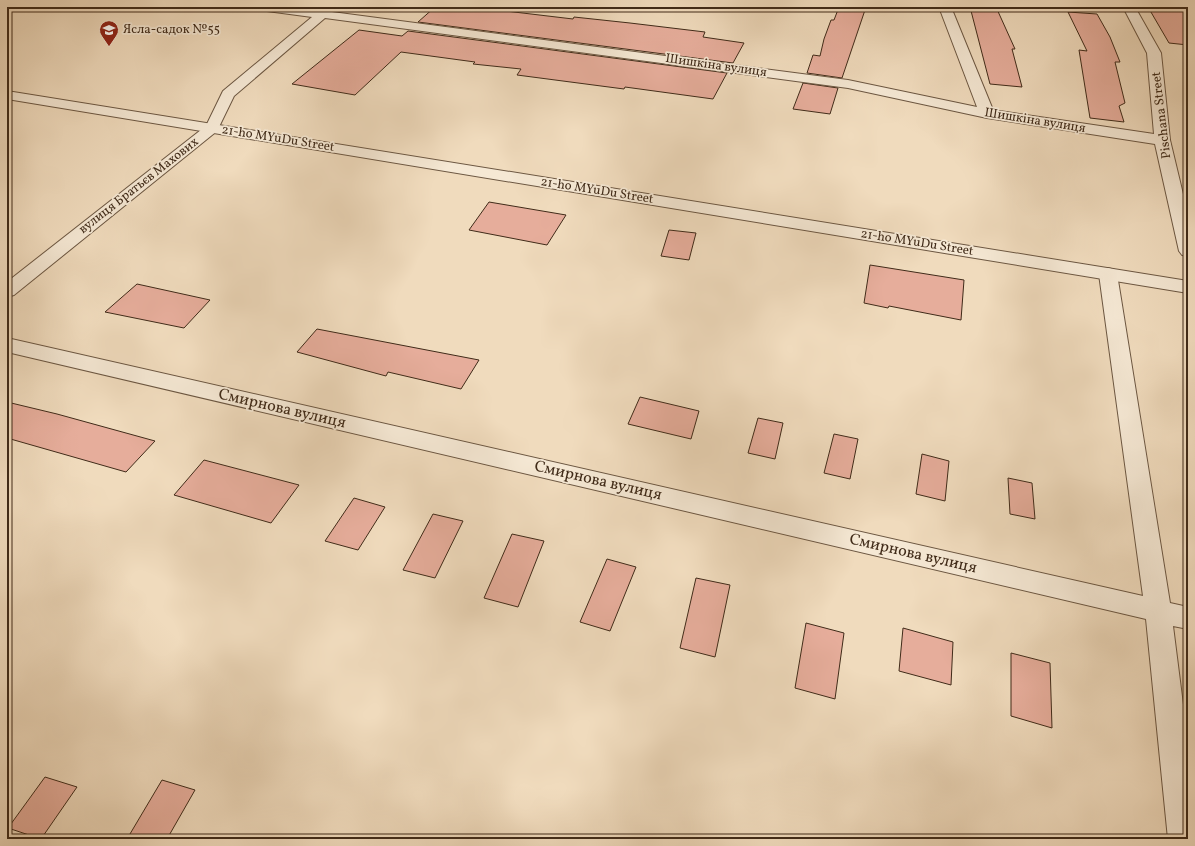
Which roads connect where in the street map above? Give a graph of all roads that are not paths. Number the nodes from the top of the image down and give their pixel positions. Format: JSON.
{"nodes":[{"id":1,"x":267,"y":7,"type":"edge"},
{"id":2,"x":945,"y":7,"type":"edge"},
{"id":3,"x":1128,"y":7,"type":"edge"},
{"id":4,"x":326,"y":11,"type":"edge"},
{"id":5,"x":7,"y":95,"type":"edge"},
{"id":6,"x":987,"y":114,"type":"junction"},
{"id":7,"x":212,"y":128,"type":"junction"},
{"id":8,"x":1162,"y":140,"type":"junction"},
{"id":9,"x":1188,"y":251,"type":"edge"},
{"id":10,"x":1108,"y":274,"type":"junction"},
{"id":11,"x":1188,"y":287,"type":"edge"},
{"id":12,"x":7,"y":291,"type":"edge"},
{"id":13,"x":7,"y":345,"type":"edge"},
{"id":14,"x":1158,"y":611,"type":"junction"},
{"id":15,"x":1188,"y":618,"type":"edge"},
{"id":16,"x":1184,"y":839,"type":"edge"}],
"edges":[{"from":1,"to":4,"type":"street","name":"Шишкіна вулиця"},
{"from":2,"to":6,"type":"street"},
{"from":3,"to":8,"type":"street","name":"Pischana Street"},
{"from":4,"to":6,"type":"street","name":"Шишкіна вулиця"},
{"from":4,"to":7,"type":"street","name":"вулиця Братьєв Махових"},
{"from":5,"to":7,"type":"street","name":"21-ho MYuDu Street"},
{"from":6,"to":8,"type":"street","name":"Шишкіна вулиця"},
{"from":7,"to":10,"type":"street","name":"21-ho MYuDu Street"},
{"from":7,"to":12,"type":"street","name":"вулиця Братьєв Махових"},
{"from":8,"to":9,"type":"street","name":"Pischana Street"},
{"from":10,"to":11,"type":"street","name":"21-ho MYuDu Street"},
{"from":10,"to":14,"type":"street"},
{"from":13,"to":14,"type":"street","name":"Смирнова вулиця"},
{"from":14,"to":15,"type":"street","name":"Смирнова вулиця"},
{"from":14,"to":16,"type":"street"}]}
